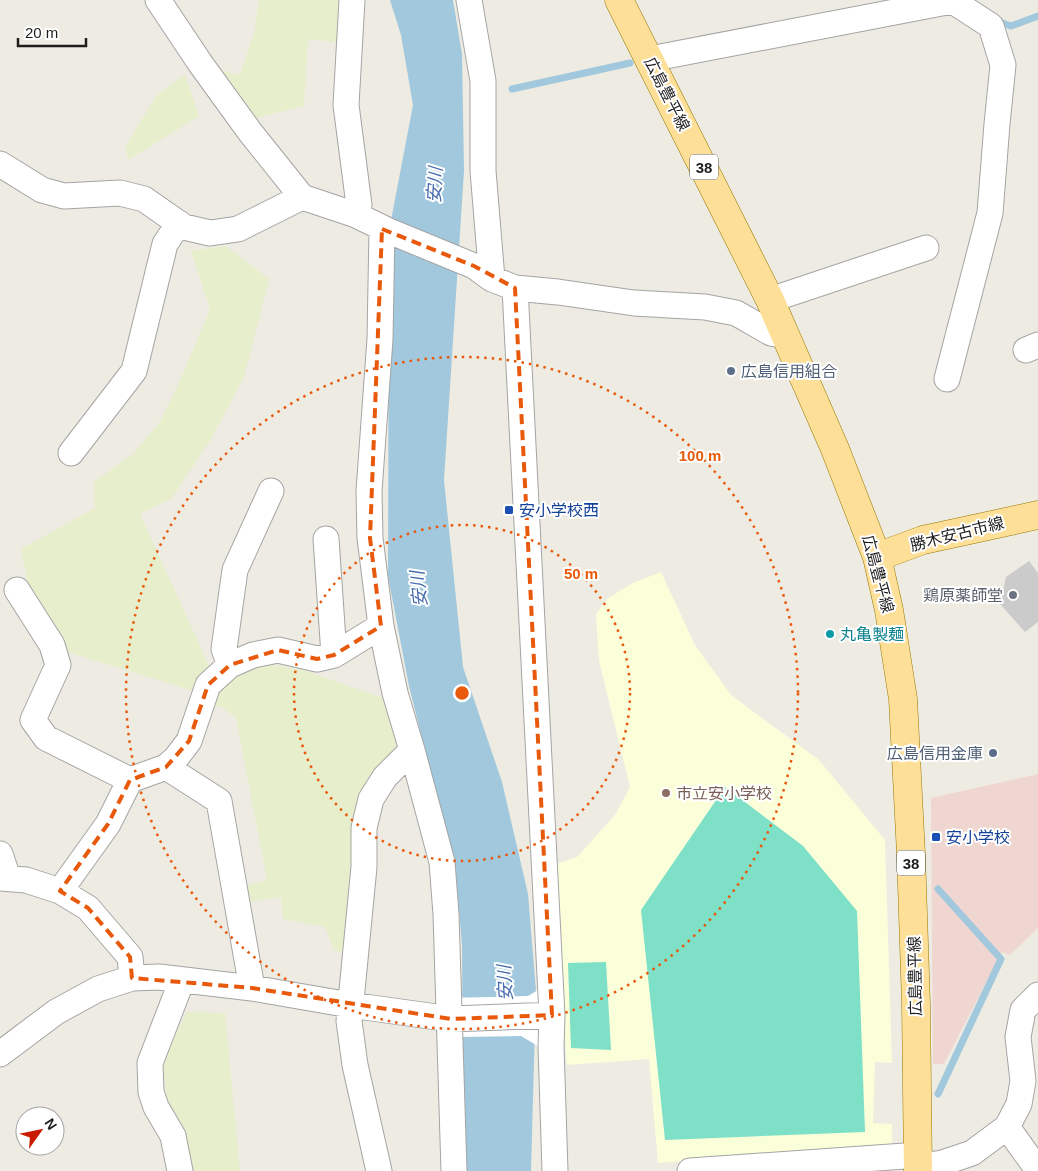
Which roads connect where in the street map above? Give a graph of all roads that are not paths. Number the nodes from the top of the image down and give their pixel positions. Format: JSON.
{"nodes":[{"id":1,"x":158,"y":0,"type":"edge"},
{"id":2,"x":352,"y":0,"type":"edge"},
{"id":3,"x":469,"y":0,"type":"edge"},
{"id":4,"x":619,"y":0,"type":"edge"},
{"id":5,"x":951,"y":1,"type":"edge"},
{"id":6,"x":650,"y":59,"type":"junction"},
{"id":7,"x":0,"y":164,"type":"edge"},
{"id":8,"x":302,"y":197,"type":"junction"},
{"id":9,"x":356,"y":216,"type":"junction"},
{"id":10,"x":179,"y":223,"type":"junction"},
{"id":11,"x":385,"y":230,"type":"junction"},
{"id":12,"x":926,"y":248,"type":"dead end"},
{"id":13,"x":483,"y":273,"type":"junction"},
{"id":14,"x":515,"y":288,"type":"junction"},
{"id":15,"x":770,"y":300,"type":"junction"},
{"id":16,"x":786,"y":336,"type":"junction"},
{"id":17,"x":947,"y":380,"type":"dead end"},
{"id":18,"x":71,"y":453,"type":"dead end"},
{"id":19,"x":271,"y":490,"type":"dead end"},
{"id":20,"x":1038,"y":515,"type":"edge"},
{"id":21,"x":326,"y":539,"type":"dead end"},
{"id":22,"x":877,"y":557,"type":"junction"},
{"id":23,"x":17,"y":590,"type":"dead end"},
{"id":24,"x":381,"y":626,"type":"junction"},
{"id":25,"x":334,"y":656,"type":"junction"},
{"id":26,"x":230,"y":665,"type":"junction"},
{"id":27,"x":412,"y":750,"type":"junction"},
{"id":28,"x":166,"y":767,"type":"junction"},
{"id":29,"x":130,"y":780,"type":"junction"},
{"id":30,"x":0,"y":854,"type":"edge"},
{"id":31,"x":4,"y":878,"type":"edge"},
{"id":32,"x":60,"y":891,"type":"junction"},
{"id":33,"x":132,"y":978,"type":"junction"},
{"id":34,"x":182,"y":980,"type":"junction"},
{"id":35,"x":252,"y":988,"type":"junction"},
{"id":36,"x":1038,"y":995,"type":"edge"},
{"id":37,"x":350,"y":1006,"type":"junction"},
{"id":38,"x":543,"y":1016,"type":"junction"},
{"id":39,"x":450,"y":1019,"type":"junction"},
{"id":40,"x":0,"y":1054,"type":"edge"},
{"id":41,"x":1030,"y":1080,"type":"edge"},
{"id":42,"x":1006,"y":1127,"type":"junction"},
{"id":43,"x":917,"y":1164,"type":"edge"},
{"id":44,"x":1038,"y":1170,"type":"edge"},
{"id":45,"x":180,"y":1171,"type":"edge"},
{"id":46,"x":379,"y":1171,"type":"edge"},
{"id":47,"x":454,"y":1171,"type":"edge"},
{"id":48,"x":555,"y":1171,"type":"edge"},
{"id":49,"x":690,"y":1171,"type":"edge"}],
"edges":[{"from":1,"to":8,"type":"street"},
{"from":2,"to":9,"type":"street"},
{"from":3,"to":13,"type":"street"},
{"from":4,"to":6,"type":"main road","name":"広島豊平線","number":"38"},
{"from":5,"to":6,"type":"street"},
{"from":5,"to":17,"type":"street"},
{"from":6,"to":15,"type":"main road","name":"広島豊平線","number":"38"},
{"from":7,"to":10,"type":"street"},
{"from":8,"to":9,"type":"street"},
{"from":8,"to":10,"type":"street"},
{"from":9,"to":11,"type":"street"},
{"from":10,"to":18,"type":"street"},
{"from":11,"to":13,"type":"street"},
{"from":11,"to":24,"type":"street"},
{"from":12,"to":15,"type":"street"},
{"from":13,"to":14,"type":"street"},
{"from":14,"to":16,"type":"street"},
{"from":14,"to":38,"type":"street"},
{"from":15,"to":16,"type":"main road","name":"広島豊平線","number":"38"},
{"from":16,"to":22,"type":"main road","name":"広島豊平線","number":"38"},
{"from":19,"to":26,"type":"street"},
{"from":20,"to":22,"type":"main road","name":"勝木安古市線"},
{"from":21,"to":25,"type":"street"},
{"from":22,"to":43,"type":"main road","name":"広島豊平線","number":"38"},
{"from":23,"to":29,"type":"street"},
{"from":24,"to":25,"type":"street"},
{"from":24,"to":27,"type":"street"},
{"from":25,"to":26,"type":"street"},
{"from":26,"to":28,"type":"street"},
{"from":27,"to":37,"type":"street"},
{"from":27,"to":39,"type":"street"},
{"from":28,"to":29,"type":"street"},
{"from":28,"to":35,"type":"street"},
{"from":29,"to":32,"type":"street"},
{"from":30,"to":31,"type":"street"},
{"from":31,"to":32,"type":"street"},
{"from":32,"to":33,"type":"street"},
{"from":33,"to":34,"type":"street"},
{"from":33,"to":40,"type":"street"},
{"from":34,"to":35,"type":"street"},
{"from":34,"to":45,"type":"street"},
{"from":35,"to":37,"type":"street"},
{"from":36,"to":41,"type":"street"},
{"from":37,"to":39,"type":"street"},
{"from":37,"to":46,"type":"street"},
{"from":38,"to":39,"type":"street"},
{"from":38,"to":48,"type":"street"},
{"from":39,"to":47,"type":"street"},
{"from":41,"to":42,"type":"street"},
{"from":42,"to":43,"type":"street"},
{"from":42,"to":44,"type":"street"},
{"from":43,"to":49,"type":"street"}]}
